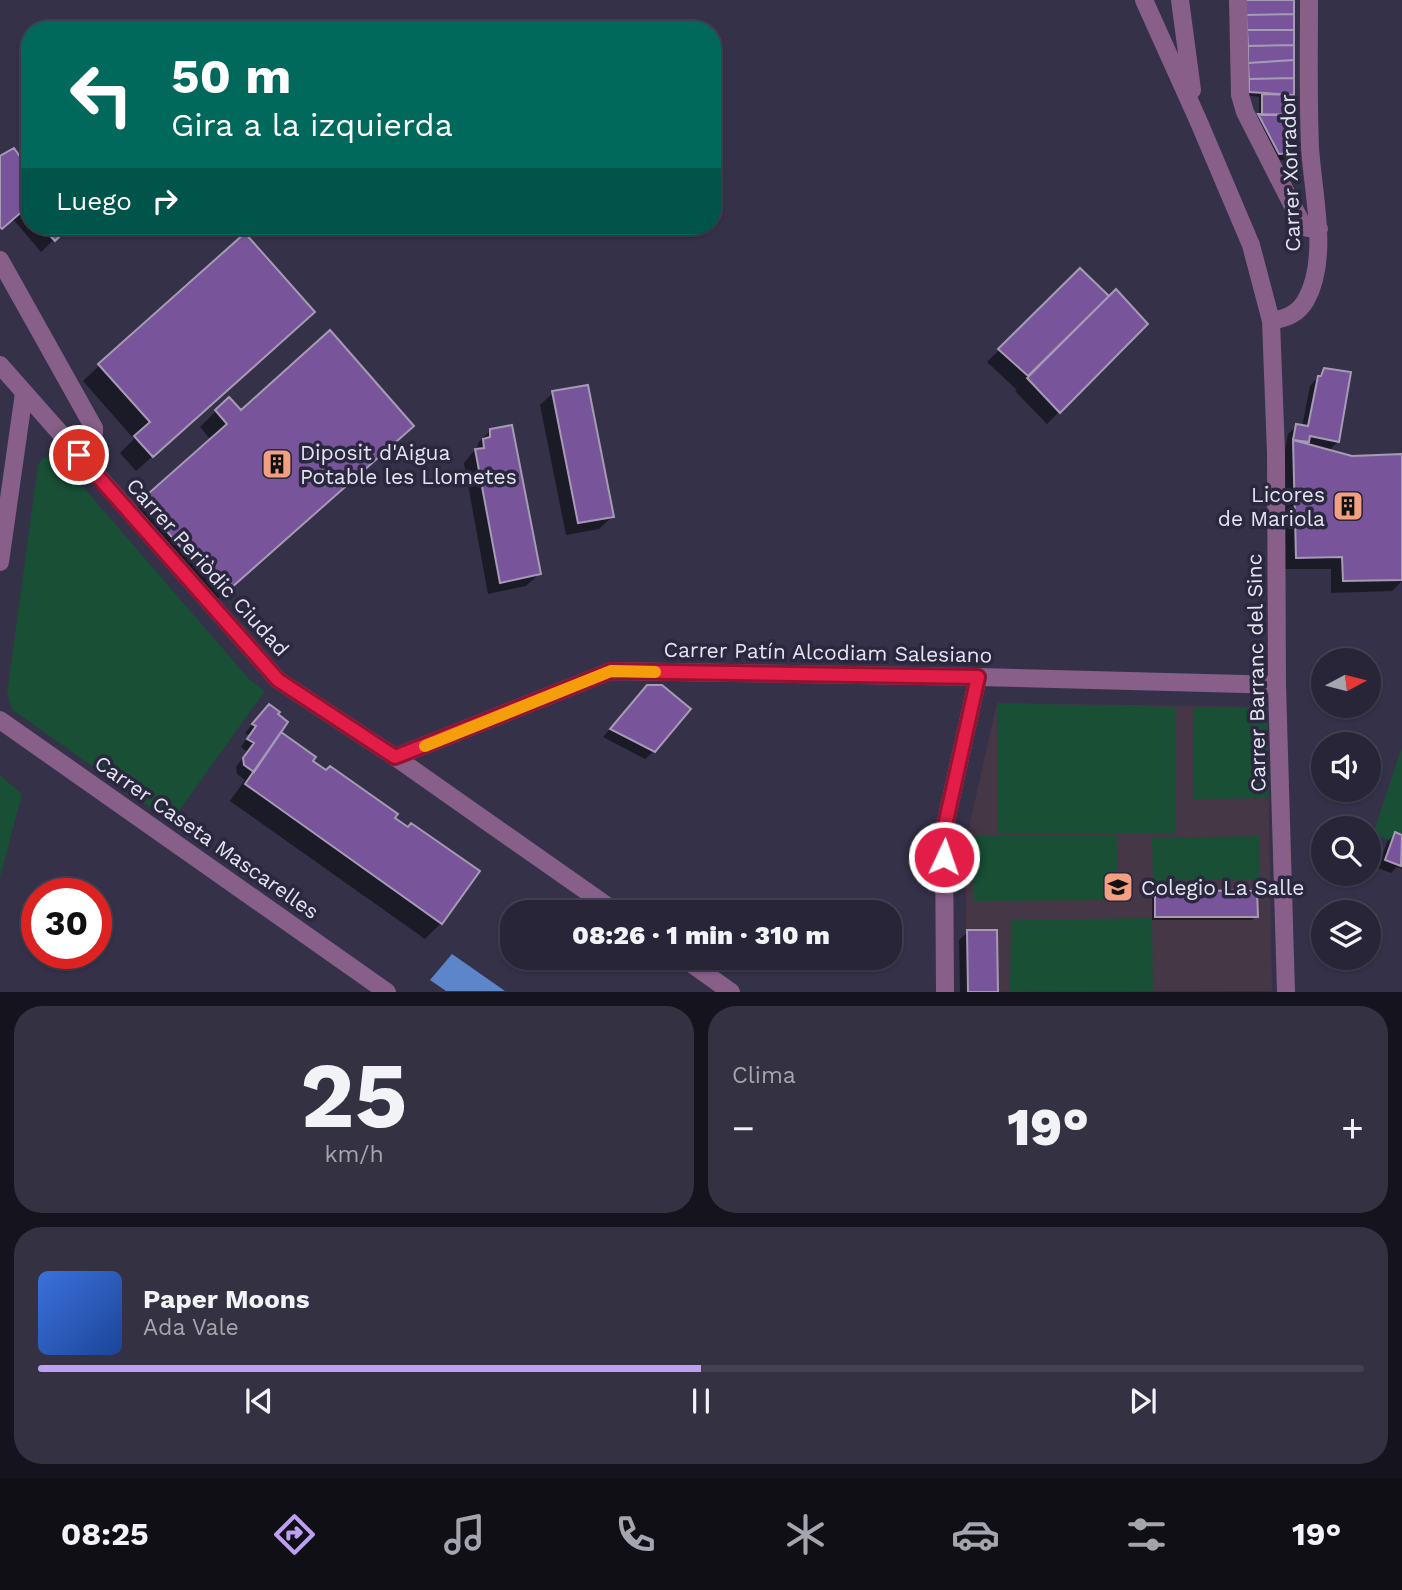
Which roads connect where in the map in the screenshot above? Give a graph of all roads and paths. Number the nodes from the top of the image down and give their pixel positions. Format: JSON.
{"nodes":[{"id":1,"x":1144,"y":0,"type":"edge"},
{"id":2,"x":1180,"y":0,"type":"edge"},
{"id":3,"x":1238,"y":0,"type":"edge"},
{"id":4,"x":1308,"y":0,"type":"edge"},
{"id":5,"x":1198,"y":120,"type":"junction"},
{"id":6,"x":1319,"y":229,"type":"junction"},
{"id":7,"x":0,"y":260,"type":"edge"},
{"id":8,"x":1271,"y":321,"type":"junction"},
{"id":9,"x":0,"y":365,"type":"edge"},
{"id":10,"x":24,"y":393,"type":"junction"},
{"id":11,"x":79,"y":455,"type":"junction"},
{"id":12,"x":0,"y":562,"type":"edge"},
{"id":13,"x":978,"y":677,"type":"junction"},
{"id":14,"x":1277,"y":685,"type":"junction"},
{"id":15,"x":0,"y":720,"type":"edge"},
{"id":16,"x":395,"y":757,"type":"junction"},
{"id":17,"x":600,"y":900,"type":"edge"},
{"id":18,"x":700,"y":970,"type":"edge"},
{"id":19,"x":387,"y":992,"type":"edge"},
{"id":20,"x":731,"y":992,"type":"edge"},
{"id":21,"x":945,"y":992,"type":"edge"},
{"id":22,"x":1286,"y":992,"type":"edge"}],
"edges":[{"from":1,"to":5,"type":"street","name":"Carrer Barranc del Sinc"},
{"from":2,"to":5,"type":"street"},
{"from":3,"to":6,"type":"street"},
{"from":4,"to":6,"type":"street","name":"Carrer Xorrador"},
{"from":5,"to":8,"type":"street","name":"Carrer Barranc del Sinc"},
{"from":6,"to":8,"type":"street","name":"Carrer Xorrador"},
{"from":7,"to":11,"type":"street"},
{"from":8,"to":14,"type":"street","name":"Carrer Barranc del Sinc"},
{"from":9,"to":10,"type":"street","name":"Carrer Periòdic Ciudad"},
{"from":10,"to":11,"type":"street","name":"Carrer Periòdic Ciudad"},
{"from":10,"to":12,"type":"street"},
{"from":11,"to":16,"type":"street","name":"Carrer Periòdic Ciudad"},
{"from":13,"to":14,"type":"street","name":"Carrer Patín Alcodiam Salesiano"},
{"from":13,"to":16,"type":"street","name":"Carrer Patín Alcodiam Salesiano"},
{"from":13,"to":21,"type":"street"},
{"from":14,"to":22,"type":"street","name":"Carrer Barranc del Sinc"},
{"from":15,"to":19,"type":"street","name":"Carrer Caseta Mascarelles"},
{"from":16,"to":17,"type":"street","name":"Carrer Periòdic Ciudad"},
{"from":18,"to":20,"type":"street"}]}
